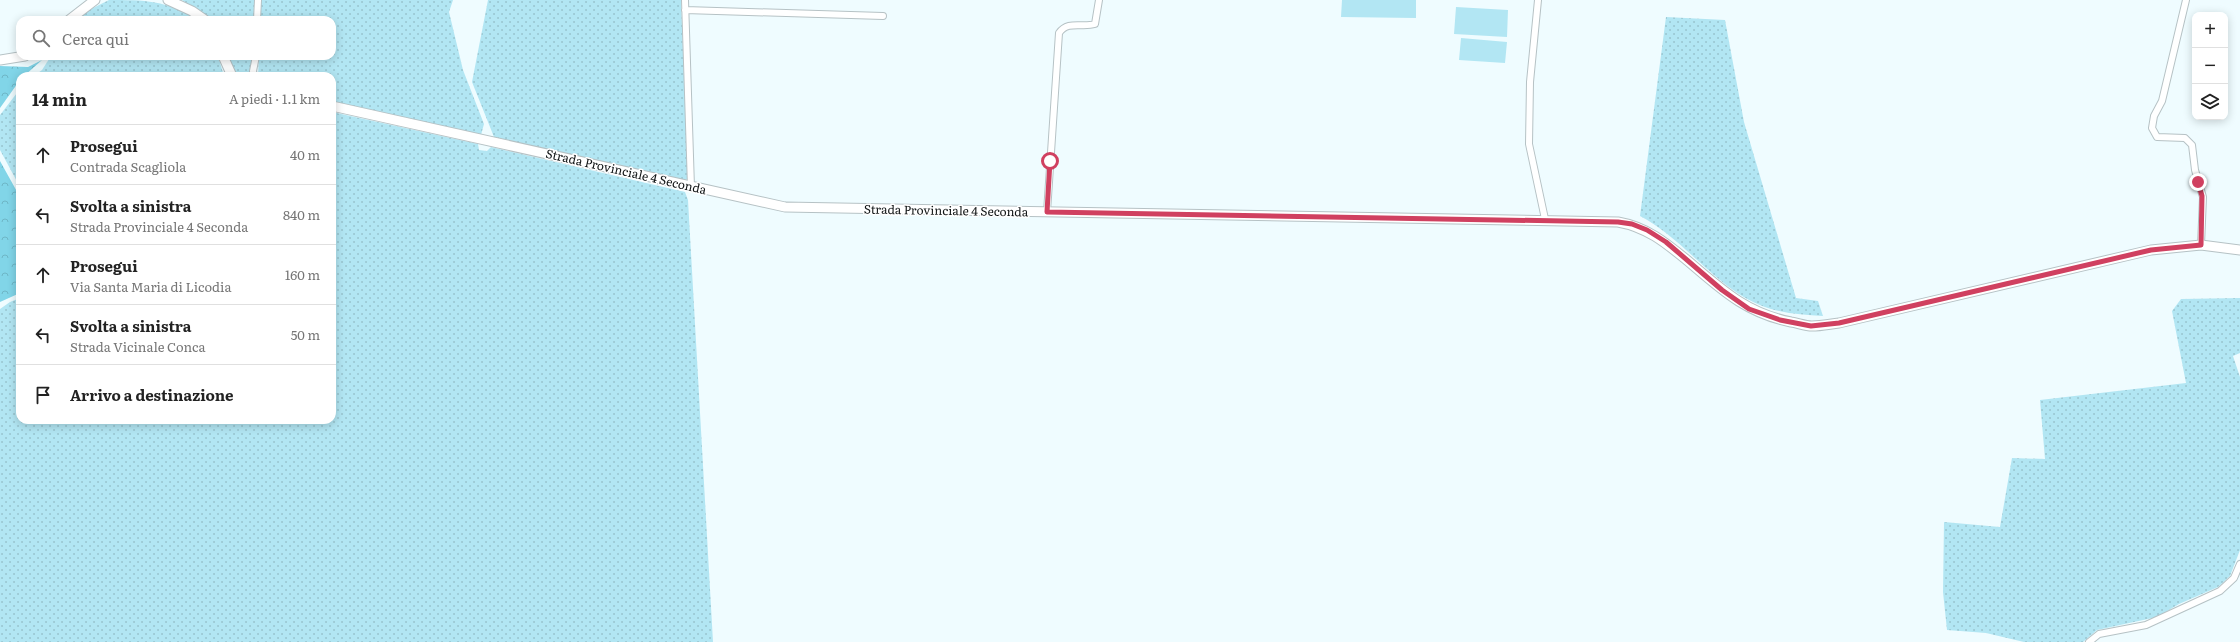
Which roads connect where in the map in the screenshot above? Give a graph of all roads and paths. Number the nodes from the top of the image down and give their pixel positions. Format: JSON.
{"nodes":[{"id":1,"x":95,"y":0,"type":"edge"},
{"id":2,"x":168,"y":0,"type":"edge"},
{"id":3,"x":258,"y":0,"type":"edge"},
{"id":4,"x":684,"y":0,"type":"edge"},
{"id":5,"x":1099,"y":0,"type":"edge"},
{"id":6,"x":1538,"y":0,"type":"edge"},
{"id":7,"x":2186,"y":0,"type":"edge"},
{"id":8,"x":685,"y":10,"type":"junction"},
{"id":9,"x":75,"y":16,"type":"edge"},
{"id":10,"x":199,"y":16,"type":"edge"},
{"id":11,"x":256,"y":16,"type":"edge"},
{"id":12,"x":883,"y":16,"type":"dead end"},
{"id":13,"x":16,"y":57,"type":"edge"},
{"id":14,"x":0,"y":60,"type":"edge"},
{"id":15,"x":225,"y":60,"type":"edge"},
{"id":16,"x":256,"y":60,"type":"edge"},
{"id":17,"x":230,"y":72,"type":"edge"},
{"id":18,"x":254,"y":72,"type":"edge"},
{"id":19,"x":336,"y":107,"type":"edge"},
{"id":20,"x":691,"y":187,"type":"junction"},
{"id":21,"x":1047,"y":212,"type":"junction"},
{"id":22,"x":1545,"y":220,"type":"junction"},
{"id":23,"x":2201,"y":245,"type":"junction"},
{"id":24,"x":2240,"y":250,"type":"edge"},
{"id":25,"x":2240,"y":564,"type":"edge"},
{"id":26,"x":2089,"y":642,"type":"edge"}],
"edges":[{"from":1,"to":9,"type":"street"},
{"from":2,"to":10,"type":"street"},
{"from":3,"to":11,"type":"street"},
{"from":4,"to":8,"type":"street"},
{"from":5,"to":21,"type":"street"},
{"from":6,"to":22,"type":"street"},
{"from":7,"to":23,"type":"street"},
{"from":8,"to":12,"type":"street"},
{"from":8,"to":20,"type":"street"},
{"from":13,"to":14,"type":"street"},
{"from":15,"to":17,"type":"street"},
{"from":16,"to":18,"type":"street"},
{"from":19,"to":20,"type":"street","name":"Strada Provinciale 4 Seconda"},
{"from":20,"to":21,"type":"street","name":"Strada Provinciale 4 Seconda"},
{"from":21,"to":22,"type":"street","name":"Strada Provinciale 4 Seconda"},
{"from":22,"to":23,"type":"street","name":"Strada Provinciale 4 Seconda"},
{"from":23,"to":24,"type":"street","name":"Strada Provinciale 4 Seconda"},
{"from":25,"to":26,"type":"street"}]}
